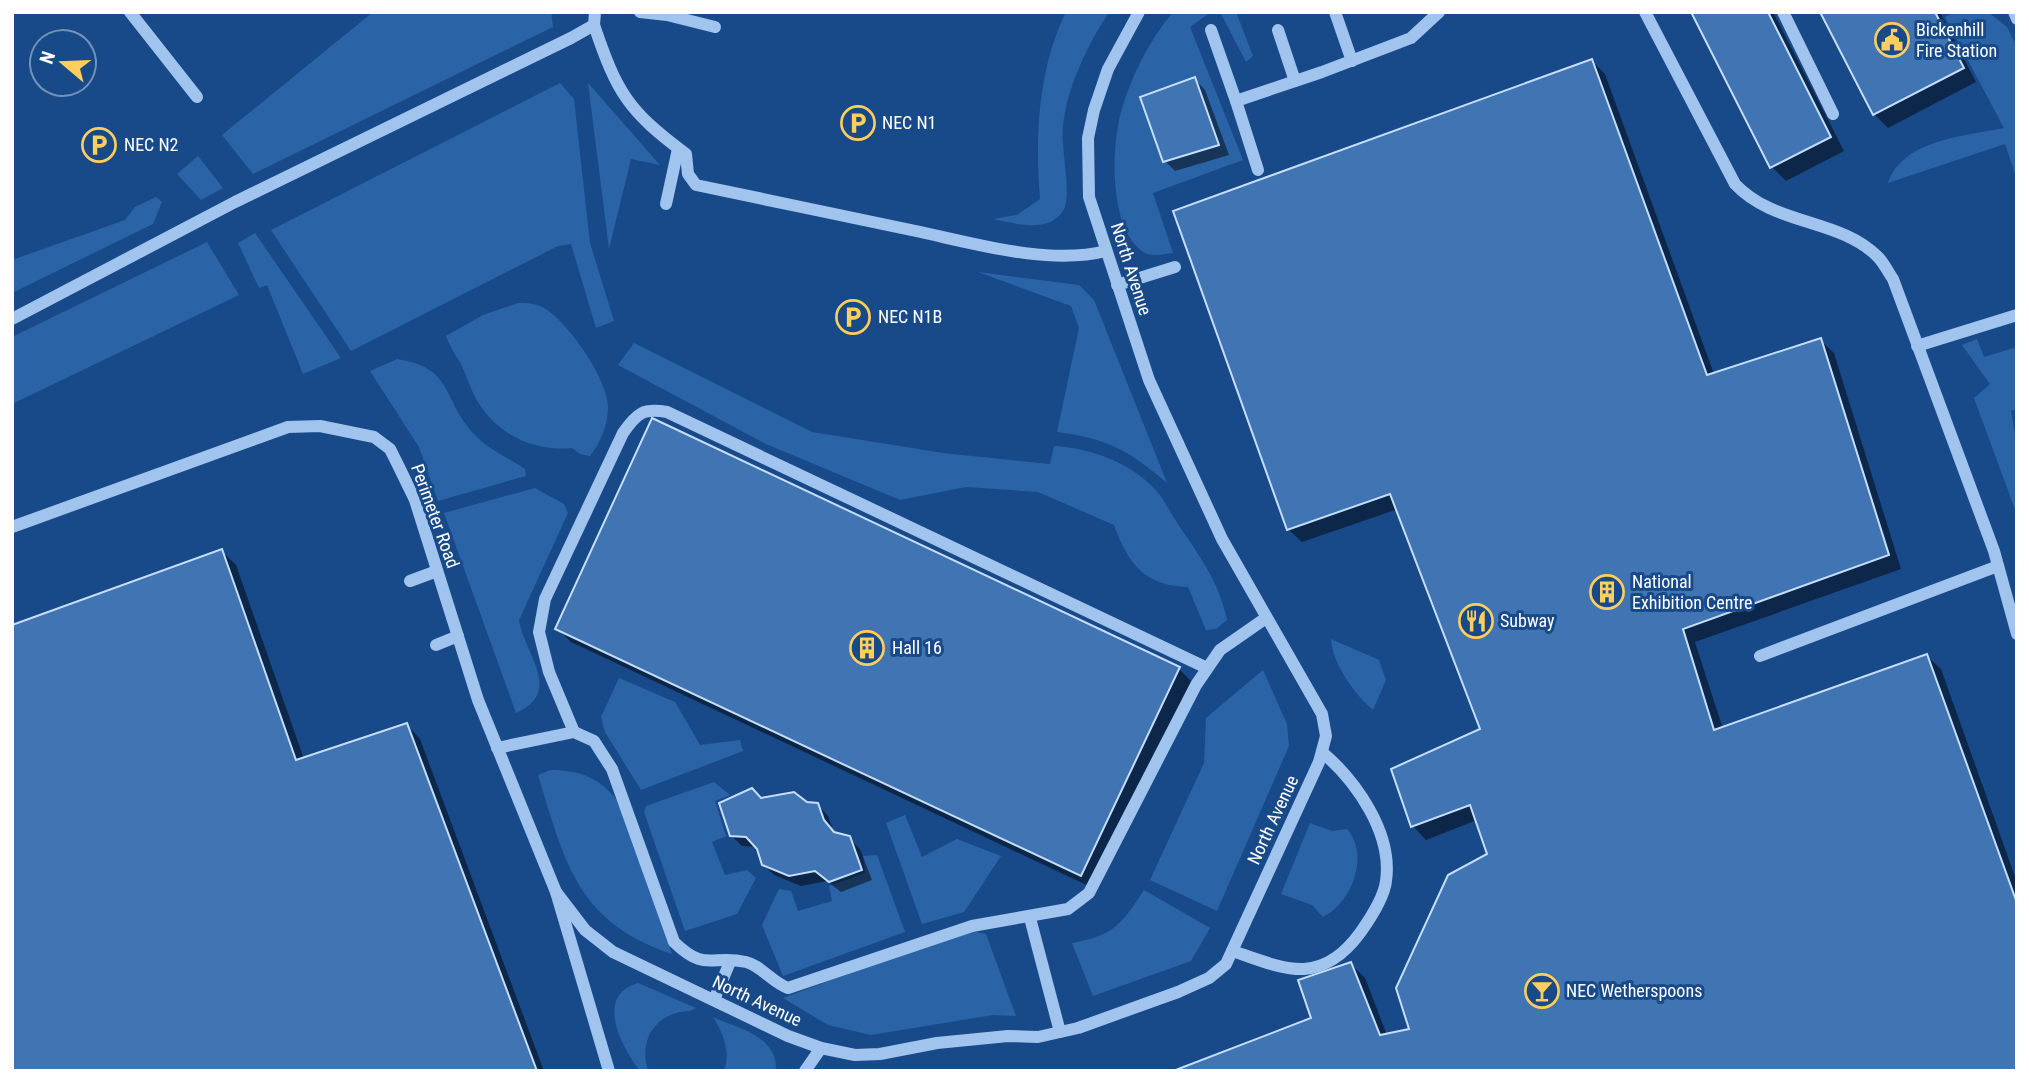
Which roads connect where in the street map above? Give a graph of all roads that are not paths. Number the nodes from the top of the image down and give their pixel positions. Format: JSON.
{"nodes":[{"id":1,"x":130,"y":12,"type":"edge"},
{"id":2,"x":640,"y":12,"type":"edge"},
{"id":3,"x":1139,"y":12,"type":"edge"},
{"id":4,"x":1335,"y":12,"type":"edge"},
{"id":5,"x":1439,"y":12,"type":"edge"},
{"id":6,"x":1645,"y":12,"type":"edge"},
{"id":7,"x":1783,"y":12,"type":"edge"},
{"id":8,"x":2014,"y":12,"type":"edge"},
{"id":9,"x":594,"y":19,"type":"edge"},
{"id":10,"x":2017,"y":19,"type":"edge"},
{"id":11,"x":715,"y":27,"type":"dead end"},
{"id":12,"x":1211,"y":30,"type":"dead end"},
{"id":13,"x":1278,"y":30,"type":"dead end"},
{"id":14,"x":1352,"y":61,"type":"junction"},
{"id":15,"x":1296,"y":81,"type":"junction"},
{"id":16,"x":197,"y":96,"type":"dead end"},
{"id":17,"x":1236,"y":101,"type":"junction"},
{"id":18,"x":1833,"y":114,"type":"dead end"},
{"id":19,"x":678,"y":149,"type":"junction"},
{"id":20,"x":1258,"y":170,"type":"dead end"},
{"id":21,"x":666,"y":204,"type":"dead end"},
{"id":22,"x":1106,"y":251,"type":"junction"},
{"id":23,"x":1175,"y":267,"type":"dead end"},
{"id":24,"x":1117,"y":285,"type":"junction"},
{"id":25,"x":2017,"y":315,"type":"edge"},
{"id":26,"x":12,"y":319,"type":"edge"},
{"id":27,"x":1917,"y":346,"type":"junction"},
{"id":28,"x":12,"y":527,"type":"edge"},
{"id":29,"x":1998,"y":566,"type":"junction"},
{"id":30,"x":437,"y":571,"type":"junction"},
{"id":31,"x":410,"y":581,"type":"dead end"},
{"id":32,"x":1266,"y":618,"type":"junction"},
{"id":33,"x":2017,"y":634,"type":"edge"},
{"id":34,"x":458,"y":636,"type":"junction"},
{"id":35,"x":436,"y":645,"type":"dead end"},
{"id":36,"x":1760,"y":656,"type":"dead end"},
{"id":37,"x":1207,"y":668,"type":"junction"},
{"id":38,"x":573,"y":732,"type":"junction"},
{"id":39,"x":497,"y":748,"type":"junction"},
{"id":40,"x":1322,"y":752,"type":"junction"},
{"id":41,"x":556,"y":892,"type":"junction"},
{"id":42,"x":1030,"y":918,"type":"junction"},
{"id":43,"x":1232,"y":950,"type":"junction"},
{"id":44,"x":730,"y":962,"type":"junction"},
{"id":45,"x":714,"y":1000,"type":"junction"},
{"id":46,"x":1060,"y":1032,"type":"junction"},
{"id":47,"x":821,"y":1048,"type":"junction"},
{"id":48,"x":608,"y":1071,"type":"edge"},
{"id":49,"x":805,"y":1071,"type":"edge"}],
"edges":[{"from":1,"to":16,"type":"street"},
{"from":2,"to":11,"type":"street"},
{"from":3,"to":22,"type":"street","name":"North Avenue"},
{"from":4,"to":14,"type":"street"},
{"from":5,"to":14,"type":"street"},
{"from":6,"to":27,"type":"street"},
{"from":7,"to":18,"type":"street"},
{"from":8,"to":10,"type":"street"},
{"from":9,"to":19,"type":"street"},
{"from":9,"to":26,"type":"street"},
{"from":12,"to":17,"type":"street"},
{"from":13,"to":15,"type":"street"},
{"from":14,"to":15,"type":"street"},
{"from":15,"to":17,"type":"street"},
{"from":17,"to":20,"type":"street"},
{"from":19,"to":21,"type":"street"},
{"from":19,"to":22,"type":"street"},
{"from":22,"to":24,"type":"street","name":"North Avenue"},
{"from":23,"to":24,"type":"street"},
{"from":24,"to":32,"type":"street","name":"North Avenue"},
{"from":25,"to":27,"type":"street"},
{"from":27,"to":29,"type":"street"},
{"from":28,"to":30,"type":"street","name":"Perimeter Road"},
{"from":29,"to":33,"type":"street"},
{"from":29,"to":36,"type":"street"},
{"from":30,"to":31,"type":"street"},
{"from":30,"to":34,"type":"street","name":"Perimeter Road"},
{"from":32,"to":37,"type":"street"},
{"from":32,"to":40,"type":"street","name":"North Avenue"},
{"from":34,"to":35,"type":"street"},
{"from":34,"to":39,"type":"street","name":"Perimeter Road"},
{"from":37,"to":38,"type":"street"},
{"from":37,"to":42,"type":"street"},
{"from":38,"to":39,"type":"street"},
{"from":38,"to":44,"type":"street"},
{"from":39,"to":41,"type":"street","name":"Perimeter Road"},
{"from":40,"to":43,"type":"street","name":"North Avenue"},
{"from":40,"to":43,"type":"street"},
{"from":41,"to":45,"type":"street","name":"North Avenue"},
{"from":41,"to":48,"type":"street"},
{"from":42,"to":44,"type":"street"},
{"from":42,"to":46,"type":"street"},
{"from":43,"to":46,"type":"street","name":"North Avenue"},
{"from":44,"to":45,"type":"street"},
{"from":45,"to":47,"type":"street","name":"North Avenue"},
{"from":46,"to":47,"type":"street","name":"North Avenue"},
{"from":47,"to":49,"type":"street"}]}
